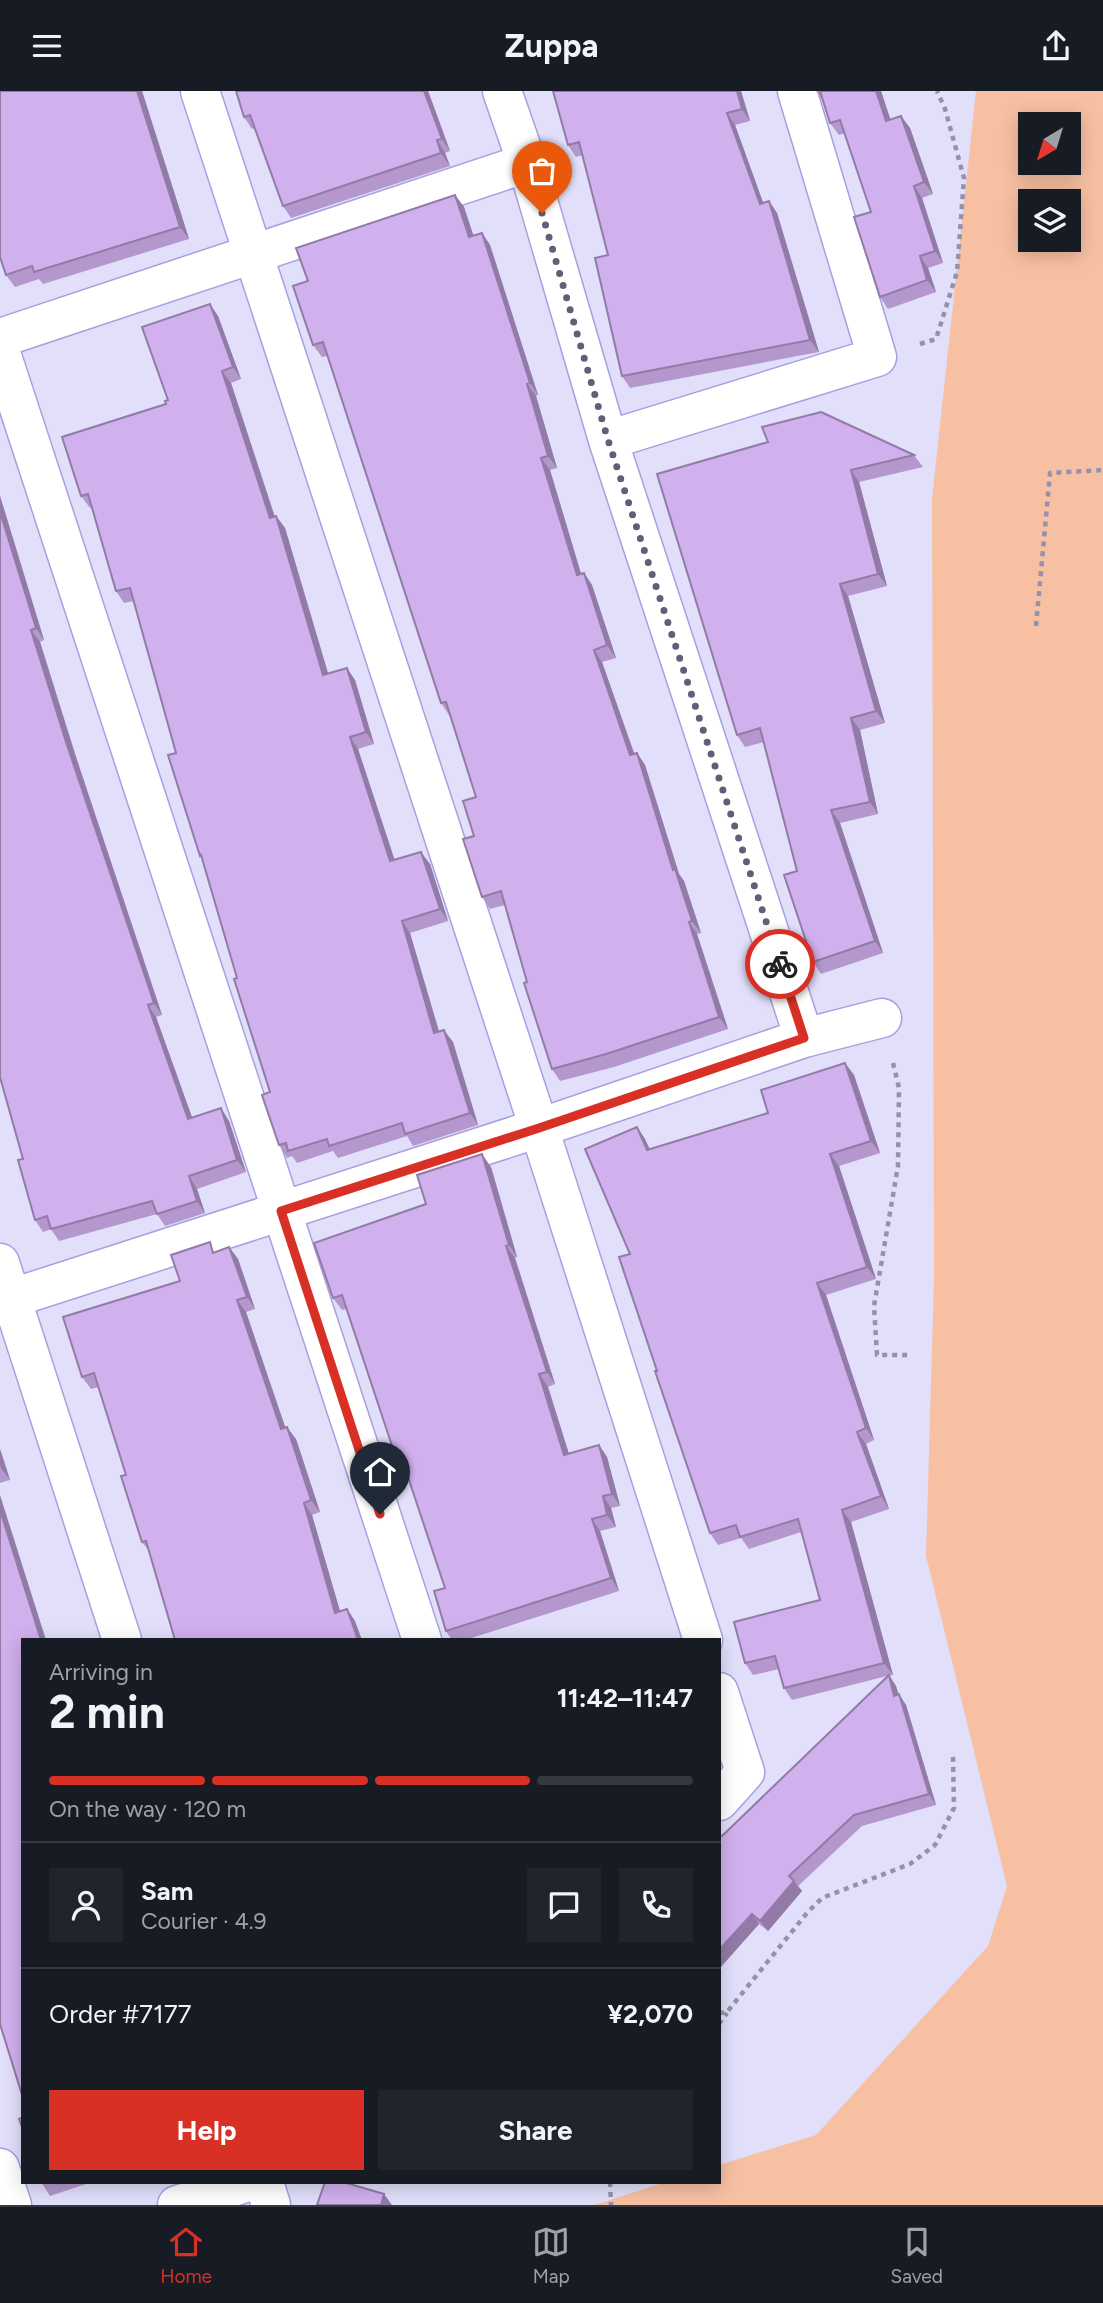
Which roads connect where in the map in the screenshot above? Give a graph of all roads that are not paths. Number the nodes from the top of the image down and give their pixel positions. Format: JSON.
{"nodes":[{"id":1,"x":200,"y":91,"type":"edge"},
{"id":2,"x":502,"y":91,"type":"edge"},
{"id":3,"x":797,"y":91,"type":"edge"},
{"id":4,"x":527,"y":163,"type":"junction"},
{"id":5,"x":253,"y":255,"type":"junction"},
{"id":6,"x":0,"y":338,"type":"edge"},
{"id":7,"x":0,"y":350,"type":"edge"},
{"id":8,"x":608,"y":440,"type":"junction"},
{"id":9,"x":881,"y":1018,"type":"road end"},
{"id":10,"x":804,"y":1038,"type":"junction"},
{"id":11,"x":539,"y":1128,"type":"junction"},
{"id":12,"x":281,"y":1211,"type":"junction"},
{"id":13,"x":4,"y":1288,"type":"edge"},
{"id":14,"x":121,"y":1638,"type":"edge"},
{"id":15,"x":421,"y":1638,"type":"edge"},
{"id":16,"x":702,"y":1638,"type":"edge"},
{"id":17,"x":721,"y":1698,"type":"edge"},
{"id":18,"x":721,"y":1799,"type":"edge"},
{"id":19,"x":0,"y":2168,"type":"edge"},
{"id":20,"x":242,"y":2184,"type":"edge"},
{"id":21,"x":265,"y":2184,"type":"edge"},
{"id":22,"x":12,"y":2205,"type":"edge"},
{"id":23,"x":177,"y":2205,"type":"edge"},
{"id":24,"x":271,"y":2205,"type":"edge"}],
"edges":[{"from":1,"to":5,"type":"street"},
{"from":2,"to":4,"type":"street"},
{"from":3,"to":8,"type":"street"},
{"from":4,"to":5,"type":"street"},
{"from":4,"to":8,"type":"street"},
{"from":5,"to":6,"type":"street"},
{"from":5,"to":11,"type":"street"},
{"from":7,"to":12,"type":"street"},
{"from":8,"to":10,"type":"street"},
{"from":9,"to":10,"type":"street"},
{"from":10,"to":11,"type":"street"},
{"from":11,"to":12,"type":"street"},
{"from":11,"to":16,"type":"street"},
{"from":12,"to":13,"type":"street"},
{"from":12,"to":15,"type":"street"},
{"from":13,"to":14,"type":"street"},
{"from":17,"to":18,"type":"street"},
{"from":19,"to":22,"type":"street"},
{"from":20,"to":23,"type":"street"},
{"from":21,"to":24,"type":"street"}]}
